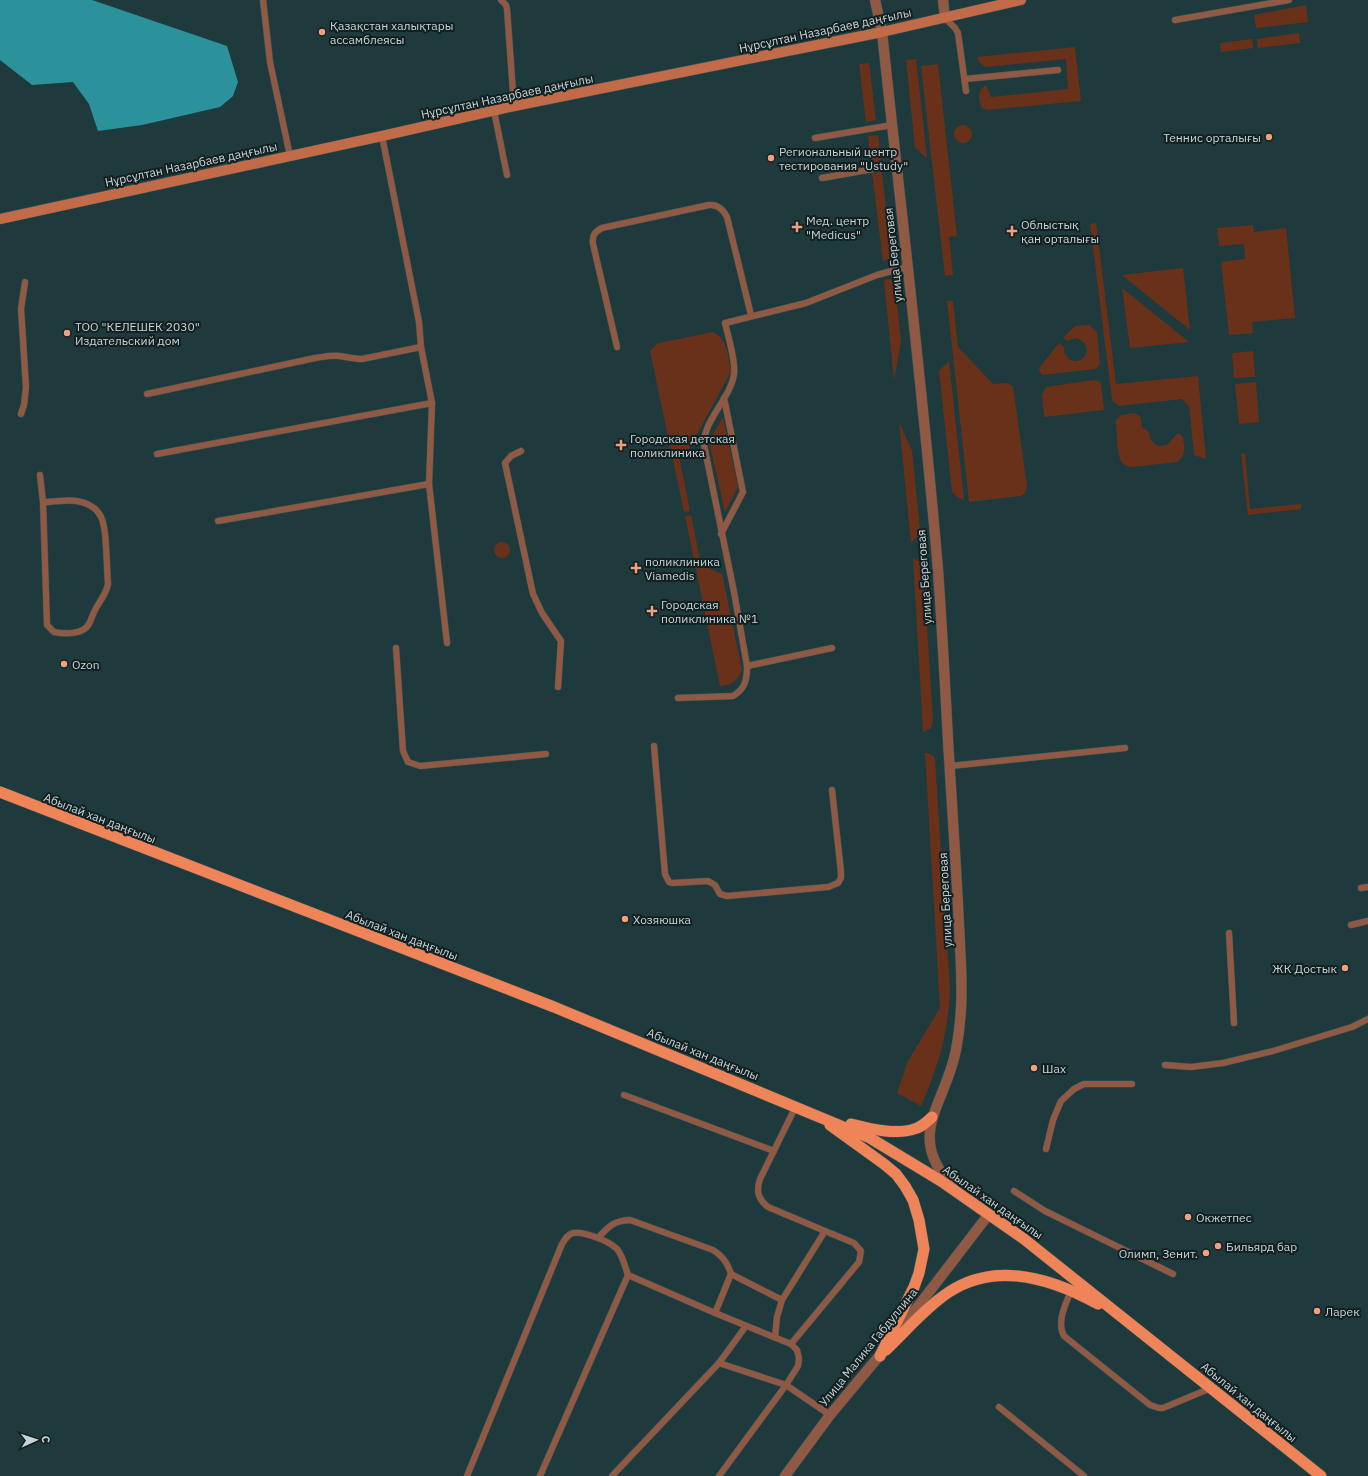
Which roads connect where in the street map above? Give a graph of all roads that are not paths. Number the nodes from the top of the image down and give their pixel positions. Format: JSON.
{"nodes":[{"id":1,"x":263,"y":0,"type":"edge"},
{"id":2,"x":500,"y":0,"type":"edge"},
{"id":3,"x":875,"y":0,"type":"edge"},
{"id":4,"x":943,"y":0,"type":"edge"},
{"id":5,"x":1021,"y":0,"type":"edge"},
{"id":6,"x":1290,"y":0,"type":"edge"},
{"id":7,"x":945,"y":18,"type":"junction"},
{"id":8,"x":1175,"y":20,"type":"dead end"},
{"id":9,"x":882,"y":32,"type":"junction"},
{"id":10,"x":1058,"y":70,"type":"dead end"},
{"id":11,"x":965,"y":79,"type":"junction"},
{"id":12,"x":966,"y":91,"type":"dead end"},
{"id":13,"x":514,"y":106,"type":"junction"},
{"id":14,"x":494,"y":111,"type":"junction"},
{"id":15,"x":892,"y":125,"type":"junction"},
{"id":16,"x":382,"y":136,"type":"junction"},
{"id":17,"x":815,"y":138,"type":"dead end"},
{"id":18,"x":290,"y":156,"type":"junction"},
{"id":19,"x":896,"y":165,"type":"junction"},
{"id":20,"x":507,"y":175,"type":"dead end"},
{"id":21,"x":822,"y":178,"type":"dead end"},
{"id":22,"x":0,"y":219,"type":"edge"},
{"id":23,"x":908,"y":267,"type":"junction"},
{"id":24,"x":25,"y":282,"type":"dead end"},
{"id":25,"x":751,"y":316,"type":"junction"},
{"id":26,"x":421,"y":347,"type":"junction"},
{"id":27,"x":617,"y":347,"type":"dead end"},
{"id":28,"x":147,"y":394,"type":"dead end"},
{"id":29,"x":724,"y":398,"type":"junction"},
{"id":30,"x":432,"y":403,"type":"junction"},
{"id":31,"x":21,"y":414,"type":"dead end"},
{"id":32,"x":521,"y":451,"type":"dead end"},
{"id":33,"x":157,"y":454,"type":"dead end"},
{"id":34,"x":40,"y":475,"type":"dead end"},
{"id":35,"x":429,"y":484,"type":"junction"},
{"id":36,"x":43,"y":502,"type":"junction"},
{"id":37,"x":218,"y":521,"type":"dead end"},
{"id":38,"x":721,"y":534,"type":"junction"},
{"id":39,"x":446,"y":643,"type":"dead end"},
{"id":40,"x":396,"y":648,"type":"dead end"},
{"id":41,"x":832,"y":648,"type":"dead end"},
{"id":42,"x":747,"y":666,"type":"junction"},
{"id":43,"x":558,"y":687,"type":"dead end"},
{"id":44,"x":678,"y":698,"type":"dead end"},
{"id":45,"x":654,"y":746,"type":"dead end"},
{"id":46,"x":1125,"y":748,"type":"dead end"},
{"id":47,"x":546,"y":754,"type":"dead end"},
{"id":48,"x":950,"y":766,"type":"junction"},
{"id":49,"x":832,"y":790,"type":"dead end"},
{"id":50,"x":0,"y":792,"type":"edge"},
{"id":51,"x":1368,"y":887,"type":"edge"},
{"id":52,"x":1361,"y":888,"type":"dead end"},
{"id":53,"x":1368,"y":921,"type":"edge"},
{"id":54,"x":1351,"y":925,"type":"dead end"},
{"id":55,"x":1229,"y":933,"type":"dead end"},
{"id":56,"x":1368,"y":1019,"type":"edge"},
{"id":57,"x":1234,"y":1023,"type":"dead end"},
{"id":58,"x":1165,"y":1065,"type":"dead end"},
{"id":59,"x":1132,"y":1084,"type":"dead end"},
{"id":60,"x":624,"y":1095,"type":"dead end"},
{"id":61,"x":796,"y":1106,"type":"junction"},
{"id":62,"x":816,"y":1115,"type":"junction"},
{"id":63,"x":932,"y":1117,"type":"junction"},
{"id":64,"x":1046,"y":1149,"type":"dead end"},
{"id":65,"x":774,"y":1151,"type":"junction"},
{"id":66,"x":956,"y":1191,"type":"junction"},
{"id":67,"x":1014,"y":1191,"type":"dead end"},
{"id":68,"x":988,"y":1214,"type":"junction"},
{"id":69,"x":825,"y":1231,"type":"junction"},
{"id":70,"x":598,"y":1238,"type":"junction"},
{"id":71,"x":731,"y":1274,"type":"junction"},
{"id":72,"x":1173,"y":1274,"type":"dead end"},
{"id":73,"x":628,"y":1275,"type":"junction"},
{"id":74,"x":1075,"y":1279,"type":"junction"},
{"id":75,"x":1071,"y":1290,"type":"junction"},
{"id":76,"x":782,"y":1300,"type":"junction"},
{"id":77,"x":716,"y":1314,"type":"junction"},
{"id":78,"x":1124,"y":1318,"type":"junction"},
{"id":79,"x":746,"y":1326,"type":"junction"},
{"id":80,"x":775,"y":1337,"type":"junction"},
{"id":81,"x":792,"y":1344,"type":"junction"},
{"id":82,"x":880,"y":1356,"type":"junction"},
{"id":83,"x":719,"y":1363,"type":"junction"},
{"id":84,"x":786,"y":1385,"type":"junction"},
{"id":85,"x":1211,"y":1388,"type":"junction"},
{"id":86,"x":999,"y":1407,"type":"dead end"},
{"id":87,"x":830,"y":1415,"type":"junction"},
{"id":88,"x":467,"y":1476,"type":"edge"},
{"id":89,"x":540,"y":1476,"type":"edge"},
{"id":90,"x":612,"y":1476,"type":"edge"},
{"id":91,"x":719,"y":1476,"type":"edge"},
{"id":92,"x":784,"y":1476,"type":"edge"},
{"id":93,"x":1084,"y":1476,"type":"edge"},
{"id":94,"x":1321,"y":1476,"type":"edge"}],
"edges":[{"from":1,"to":18,"type":"lane"},
{"from":2,"to":13,"type":"lane"},
{"from":3,"to":9,"type":"street","name":"улица Береговая"},
{"from":4,"to":7,"type":"street"},
{"from":5,"to":7,"type":"main road","name":"Нұрсұлтан Назарбаев даңғылы"},
{"from":6,"to":8,"type":"lane"},
{"from":7,"to":9,"type":"main road","name":"Нұрсұлтан Назарбаев даңғылы"},
{"from":7,"to":11,"type":"lane"},
{"from":9,"to":13,"type":"main road","name":"Нұрсұлтан Назарбаев даңғылы"},
{"from":9,"to":15,"type":"street","name":"улица Береговая"},
{"from":10,"to":11,"type":"lane"},
{"from":11,"to":12,"type":"lane"},
{"from":13,"to":14,"type":"main road","name":"Нұрсұлтан Назарбаев даңғылы"},
{"from":14,"to":16,"type":"main road","name":"Нұрсұлтан Назарбаев даңғылы"},
{"from":14,"to":20,"type":"lane"},
{"from":15,"to":17,"type":"lane"},
{"from":15,"to":19,"type":"street","name":"улица Береговая"},
{"from":16,"to":18,"type":"main road","name":"Нұрсұлтан Назарбаев даңғылы"},
{"from":16,"to":26,"type":"lane"},
{"from":18,"to":22,"type":"main road","name":"Нұрсұлтан Назарбаев даңғылы"},
{"from":19,"to":21,"type":"lane"},
{"from":19,"to":23,"type":"street","name":"улица Береговая"},
{"from":23,"to":25,"type":"lane"},
{"from":23,"to":48,"type":"street","name":"улица Береговая"},
{"from":24,"to":31,"type":"lane"},
{"from":25,"to":27,"type":"lane"},
{"from":25,"to":29,"type":"lane"},
{"from":26,"to":28,"type":"lane"},
{"from":26,"to":30,"type":"lane"},
{"from":29,"to":38,"type":"lane"},
{"from":29,"to":38,"type":"lane"},
{"from":30,"to":33,"type":"lane"},
{"from":30,"to":35,"type":"lane"},
{"from":32,"to":43,"type":"lane"},
{"from":34,"to":36,"type":"lane"},
{"from":35,"to":37,"type":"lane"},
{"from":35,"to":39,"type":"lane"},
{"from":36,"to":36,"type":"lane"},
{"from":38,"to":42,"type":"lane"},
{"from":40,"to":47,"type":"lane"},
{"from":41,"to":42,"type":"lane"},
{"from":42,"to":44,"type":"lane"},
{"from":45,"to":49,"type":"lane"},
{"from":46,"to":48,"type":"lane"},
{"from":48,"to":63,"type":"street","name":"улица Береговая"},
{"from":50,"to":61,"type":"highway","name":"Абылай хан даңғылы"},
{"from":51,"to":52,"type":"lane"},
{"from":53,"to":54,"type":"lane"},
{"from":55,"to":57,"type":"lane"},
{"from":56,"to":58,"type":"lane"},
{"from":59,"to":64,"type":"lane"},
{"from":60,"to":65,"type":"lane"},
{"from":61,"to":62,"type":"highway","name":"Абылай хан даңғылы"},
{"from":61,"to":65,"type":"lane"},
{"from":62,"to":63,"type":"highway"},
{"from":62,"to":66,"type":"highway","name":"Абылай хан даңғылы"},
{"from":62,"to":82,"type":"highway"},
{"from":63,"to":66,"type":"street","name":"улица Береговая"},
{"from":65,"to":69,"type":"lane"},
{"from":66,"to":68,"type":"highway","name":"Абылай хан даңғылы"},
{"from":67,"to":72,"type":"lane"},
{"from":68,"to":74,"type":"highway","name":"Абылай хан даңғылы"},
{"from":68,"to":82,"type":"street","name":"Улица Малика Габдуллина"},
{"from":69,"to":76,"type":"lane"},
{"from":69,"to":81,"type":"lane"},
{"from":70,"to":71,"type":"lane"},
{"from":70,"to":73,"type":"lane"},
{"from":70,"to":88,"type":"lane"},
{"from":71,"to":76,"type":"lane"},
{"from":71,"to":77,"type":"lane"},
{"from":73,"to":77,"type":"lane"},
{"from":73,"to":89,"type":"lane"},
{"from":74,"to":75,"type":"lane"},
{"from":74,"to":78,"type":"highway","name":"Абылай хан даңғылы"},
{"from":75,"to":78,"type":"highway"},
{"from":75,"to":82,"type":"highway"},
{"from":75,"to":85,"type":"lane"},
{"from":76,"to":80,"type":"lane"},
{"from":77,"to":79,"type":"lane"},
{"from":78,"to":85,"type":"highway","name":"Абылай хан даңғылы"},
{"from":79,"to":80,"type":"lane"},
{"from":79,"to":83,"type":"lane"},
{"from":80,"to":81,"type":"lane"},
{"from":81,"to":84,"type":"lane"},
{"from":82,"to":87,"type":"street","name":"Улица Малика Габдуллина"},
{"from":83,"to":84,"type":"lane"},
{"from":83,"to":90,"type":"lane"},
{"from":84,"to":87,"type":"lane"},
{"from":84,"to":91,"type":"lane"},
{"from":85,"to":94,"type":"highway","name":"Абылай хан даңғылы"},
{"from":86,"to":93,"type":"lane"},
{"from":87,"to":92,"type":"street","name":"Улица Малика Габдуллина"}]}
